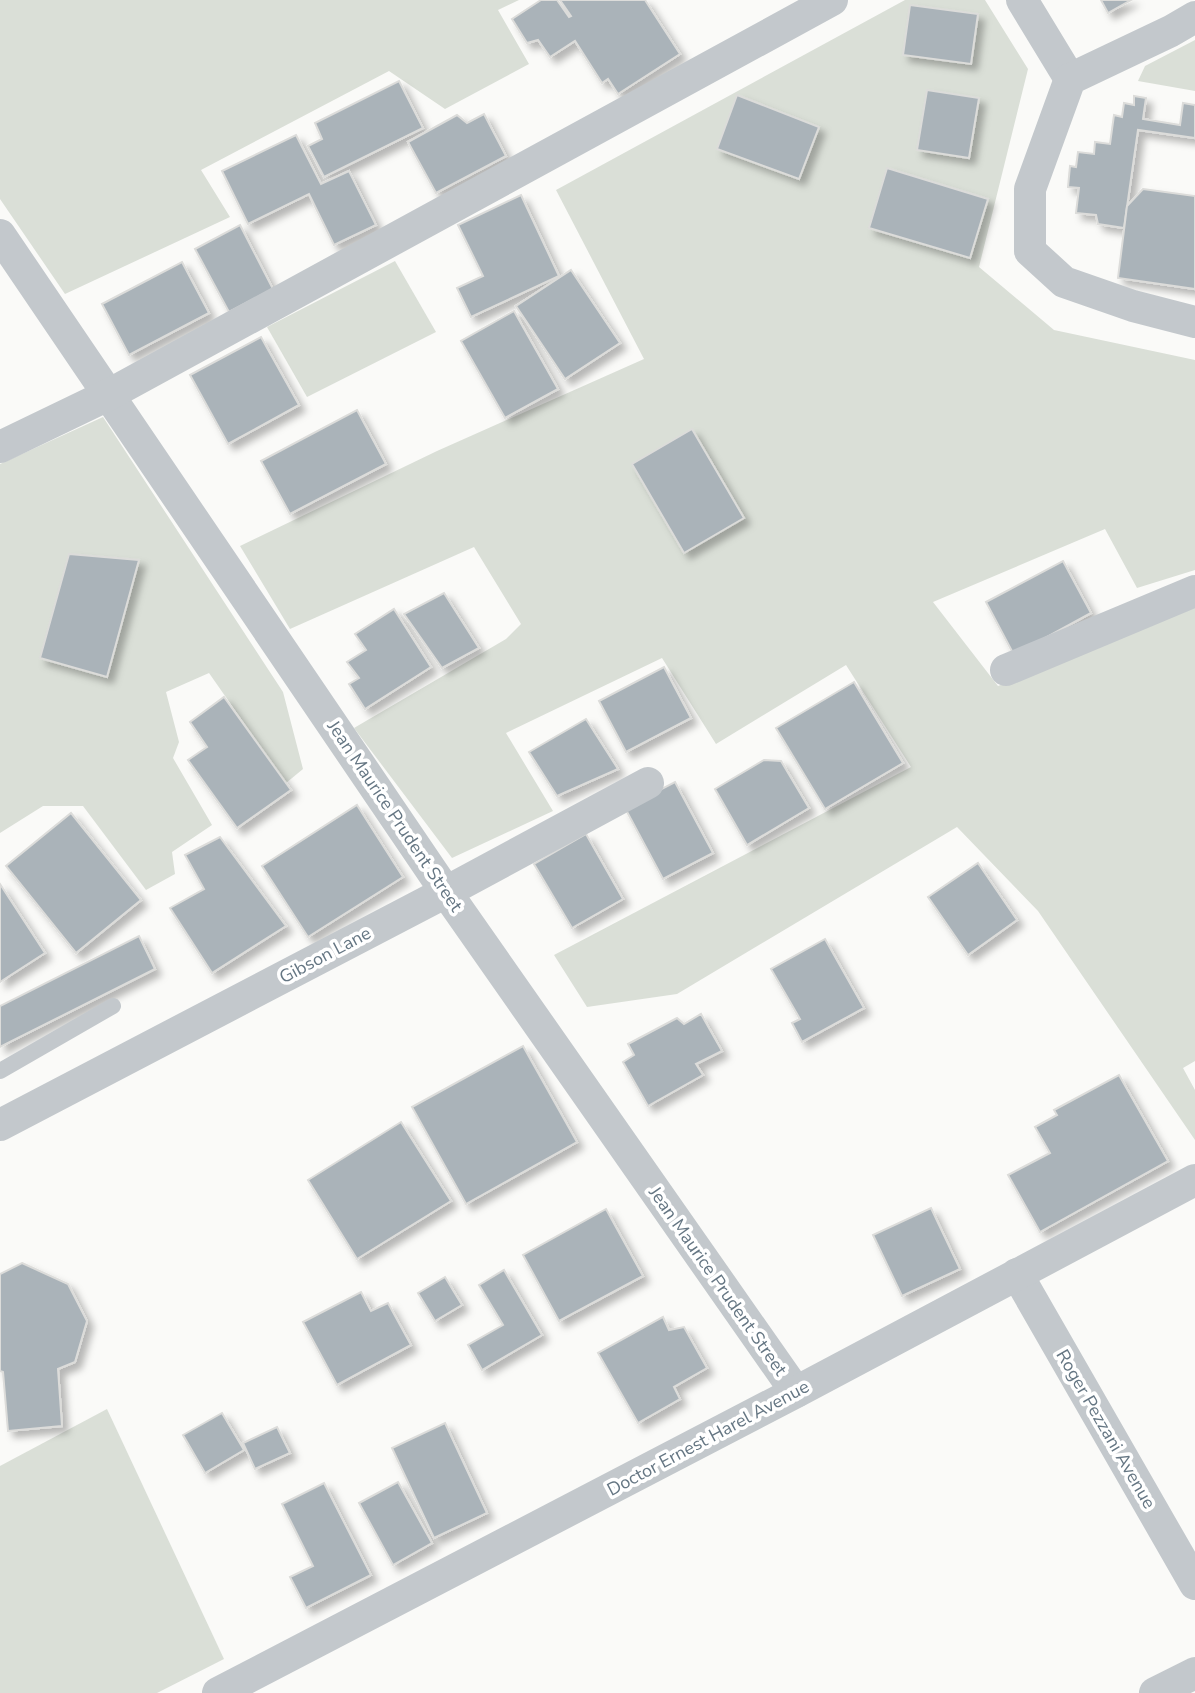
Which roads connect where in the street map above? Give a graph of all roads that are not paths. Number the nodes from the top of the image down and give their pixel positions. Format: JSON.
{"nodes":[{"id":1,"x":832,"y":0,"type":"edge"},
{"id":2,"x":1022,"y":0,"type":"edge"},
{"id":3,"x":1195,"y":17,"type":"edge"},
{"id":4,"x":1070,"y":79,"type":"junction"},
{"id":5,"x":0,"y":235,"type":"edge"},
{"id":6,"x":1195,"y":322,"type":"edge"},
{"id":7,"x":110,"y":394,"type":"junction"},
{"id":8,"x":0,"y":447,"type":"edge"},
{"id":9,"x":1195,"y":590,"type":"edge"},
{"id":10,"x":1006,"y":670,"type":"dead end"},
{"id":11,"x":648,"y":783,"type":"dead end"},
{"id":12,"x":446,"y":892,"type":"junction"},
{"id":13,"x":113,"y":1006,"type":"dead end"},
{"id":14,"x":0,"y":1071,"type":"edge"},
{"id":15,"x":0,"y":1125,"type":"edge"},
{"id":16,"x":1195,"y":1180,"type":"edge"},
{"id":17,"x":1017,"y":1274,"type":"junction"},
{"id":18,"x":796,"y":1392,"type":"junction"},
{"id":19,"x":1195,"y":1584,"type":"edge"},
{"id":20,"x":1195,"y":1673,"type":"edge"},
{"id":21,"x":218,"y":1693,"type":"edge"},
{"id":22,"x":1155,"y":1693,"type":"edge"}],
"edges":[{"from":1,"to":7,"type":"street"},
{"from":2,"to":4,"type":"street"},
{"from":3,"to":4,"type":"street"},
{"from":4,"to":6,"type":"street"},
{"from":5,"to":7,"type":"street","name":"Jean Maurice Prudent Street"},
{"from":7,"to":8,"type":"street"},
{"from":7,"to":12,"type":"street","name":"Jean Maurice Prudent Street"},
{"from":9,"to":10,"type":"street"},
{"from":11,"to":12,"type":"street","name":"Gibson Lane"},
{"from":12,"to":15,"type":"street","name":"Gibson Lane"},
{"from":12,"to":18,"type":"street","name":"Jean Maurice Prudent Street"},
{"from":13,"to":14,"type":"lane"},
{"from":16,"to":17,"type":"street","name":"Doctor Ernest Harel Avenue"},
{"from":17,"to":18,"type":"street","name":"Doctor Ernest Harel Avenue"},
{"from":17,"to":19,"type":"street","name":"Roger Pezzani Avenue"},
{"from":18,"to":21,"type":"street","name":"Doctor Ernest Harel Avenue"},
{"from":20,"to":22,"type":"street"}]}
